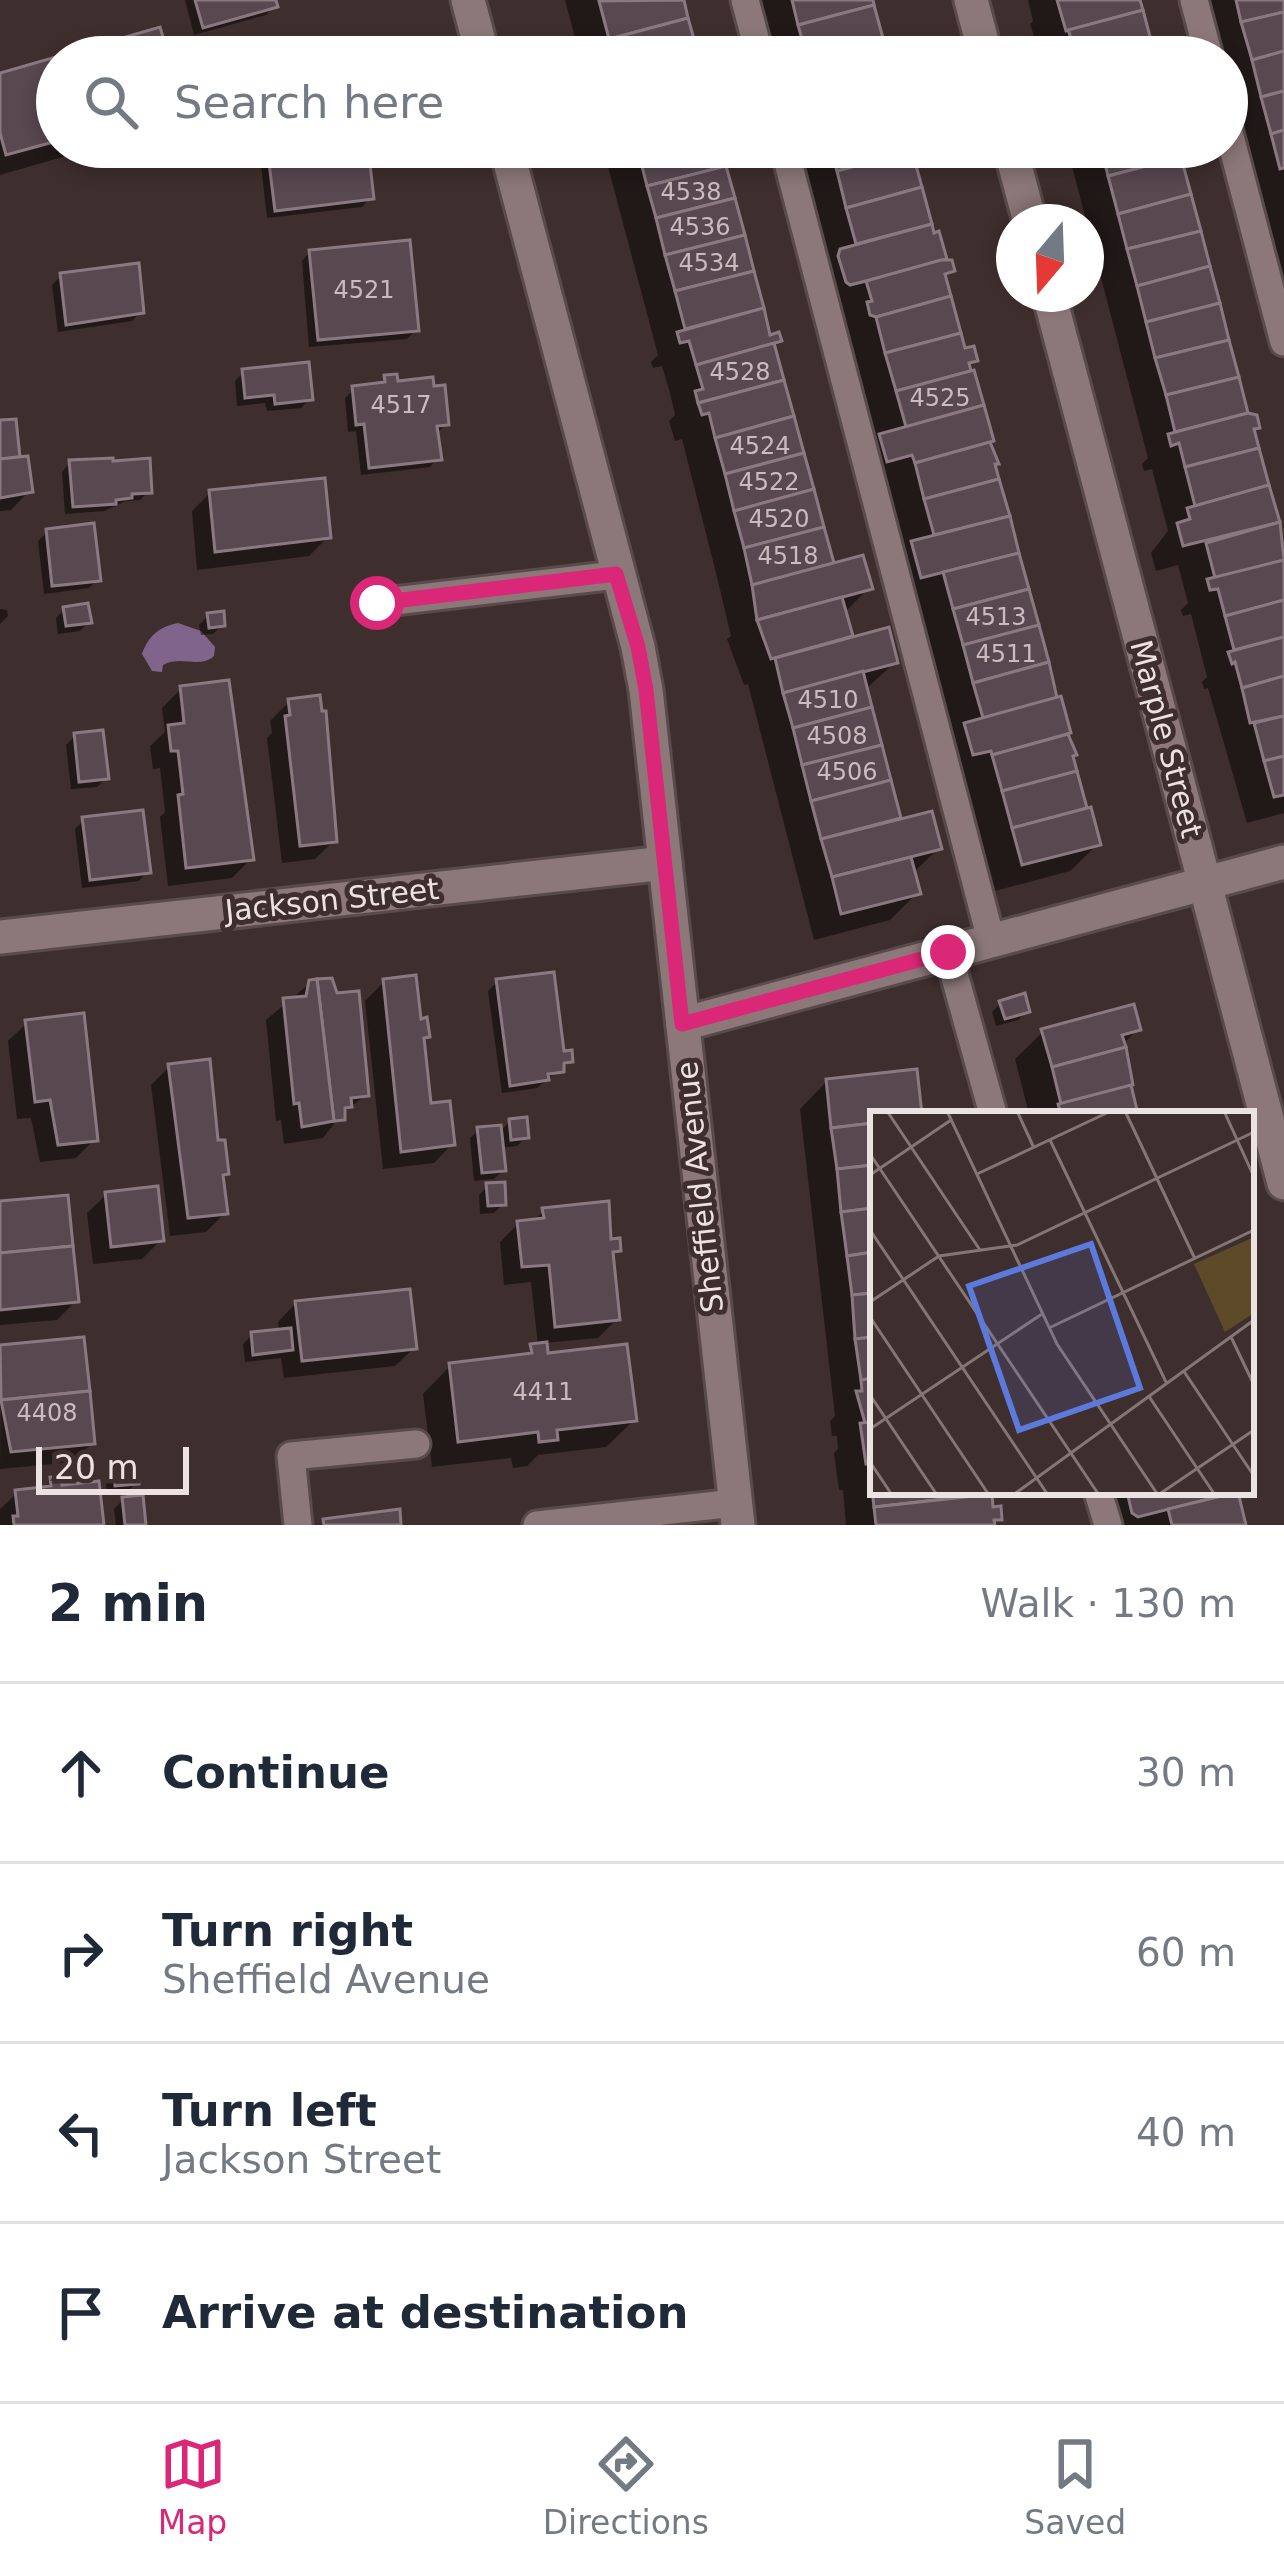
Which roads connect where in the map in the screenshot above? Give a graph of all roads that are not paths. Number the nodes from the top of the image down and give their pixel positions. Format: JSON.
{"nodes":[{"id":1,"x":468,"y":0,"type":"edge"},
{"id":2,"x":745,"y":0,"type":"edge"},
{"id":3,"x":971,"y":0,"type":"edge"},
{"id":4,"x":1194,"y":0,"type":"edge"},
{"id":5,"x":477,"y":36,"type":"edge"},
{"id":6,"x":754,"y":36,"type":"edge"},
{"id":7,"x":980,"y":36,"type":"edge"},
{"id":8,"x":1203,"y":36,"type":"edge"},
{"id":9,"x":511,"y":168,"type":"edge"},
{"id":10,"x":789,"y":168,"type":"edge"},
{"id":11,"x":1016,"y":168,"type":"edge"},
{"id":12,"x":1238,"y":168,"type":"edge"},
{"id":13,"x":1025,"y":204,"type":"edge"},
{"id":14,"x":1054,"y":312,"type":"edge"},
{"id":15,"x":1284,"y":342,"type":"edge"},
{"id":16,"x":616,"y":574,"type":"junction"},
{"id":17,"x":377,"y":603,"type":"dead end"},
{"id":18,"x":1284,"y":862,"type":"edge"},
{"id":19,"x":665,"y":863,"type":"junction"},
{"id":20,"x":1204,"y":883,"type":"junction"},
{"id":21,"x":0,"y":938,"type":"edge"},
{"id":22,"x":991,"y":940,"type":"junction"},
{"id":23,"x":948,"y":952,"type":"junction"},
{"id":24,"x":682,"y":1024,"type":"junction"},
{"id":25,"x":992,"y":1111,"type":"edge"},
{"id":26,"x":1284,"y":1183,"type":"edge"},
{"id":27,"x":416,"y":1444,"type":"dead end"},
{"id":28,"x":1099,"y":1495,"type":"edge"},
{"id":29,"x":736,"y":1514,"type":"edge"},
{"id":30,"x":298,"y":1525,"type":"edge"},
{"id":31,"x":537,"y":1525,"type":"edge"},
{"id":32,"x":1108,"y":1525,"type":"edge"}],
"edges":[{"from":1,"to":5,"type":"street"},
{"from":2,"to":6,"type":"lane"},
{"from":3,"to":7,"type":"street"},
{"from":4,"to":8,"type":"lane"},
{"from":9,"to":16,"type":"street","name":"Sheffield Avenue"},
{"from":10,"to":22,"type":"lane"},
{"from":11,"to":13,"type":"street"},
{"from":12,"to":15,"type":"lane"},
{"from":14,"to":20,"type":"street","name":"Marple Street"},
{"from":16,"to":17,"type":"lane"},
{"from":16,"to":19,"type":"street","name":"Sheffield Avenue"},
{"from":18,"to":20,"type":"street"},
{"from":19,"to":21,"type":"street","name":"Jackson Street"},
{"from":19,"to":24,"type":"street","name":"Sheffield Avenue"},
{"from":20,"to":22,"type":"street"},
{"from":20,"to":26,"type":"street","name":"Marple Street"},
{"from":22,"to":23,"type":"street"},
{"from":23,"to":24,"type":"street"},
{"from":23,"to":25,"type":"lane"},
{"from":24,"to":29,"type":"street","name":"Sheffield Avenue"},
{"from":27,"to":30,"type":"lane"},
{"from":28,"to":32,"type":"lane"},
{"from":29,"to":31,"type":"lane"}]}
